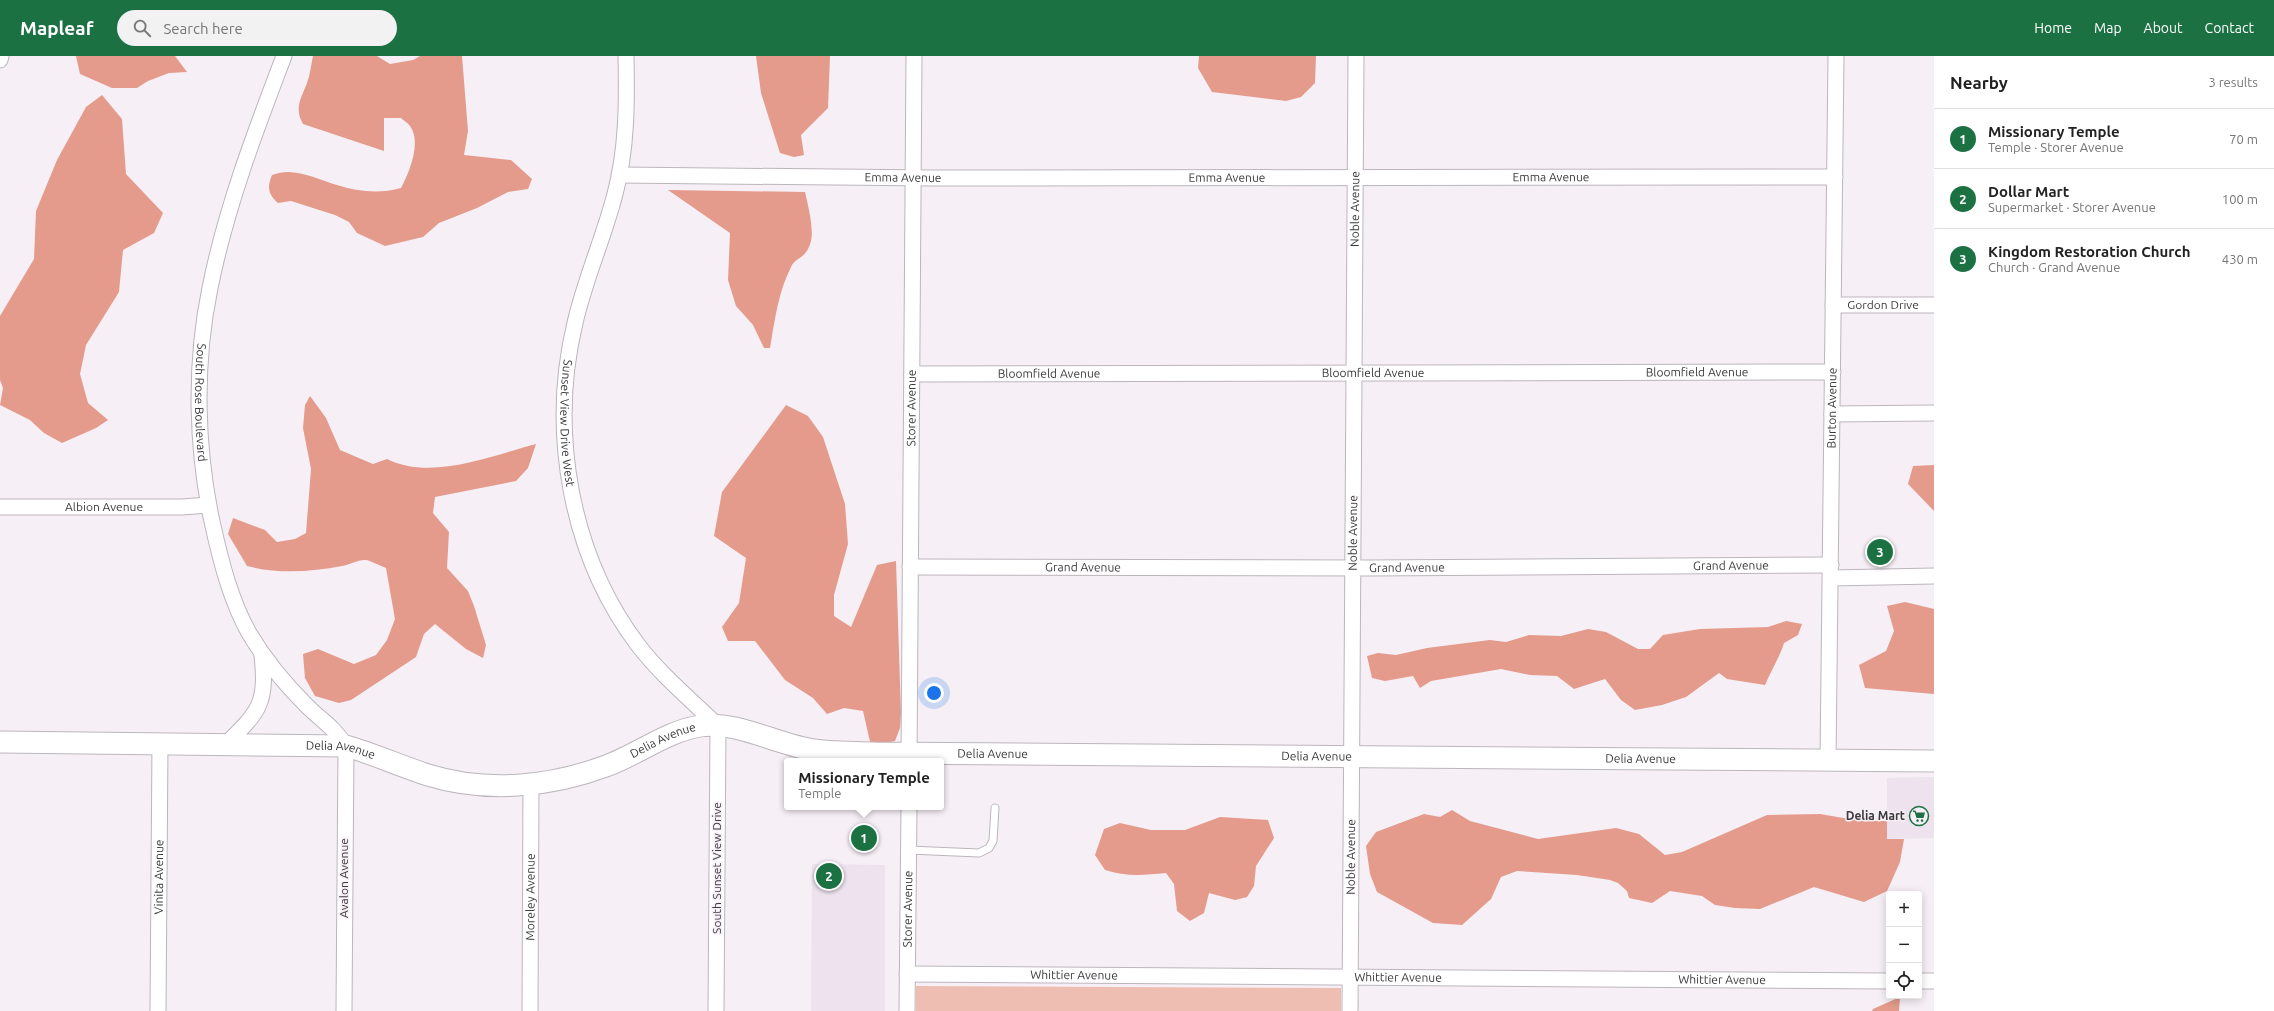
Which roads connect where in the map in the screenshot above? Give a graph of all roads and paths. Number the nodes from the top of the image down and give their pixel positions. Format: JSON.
{"nodes":[{"id":1,"x":1,"y":56,"type":"edge"},
{"id":2,"x":284,"y":56,"type":"edge"},
{"id":3,"x":626,"y":56,"type":"edge"},
{"id":4,"x":914,"y":56,"type":"edge"},
{"id":5,"x":1356,"y":56,"type":"edge"},
{"id":6,"x":1836,"y":56,"type":"edge"},
{"id":7,"x":0,"y":60,"type":"edge"},
{"id":8,"x":619,"y":175,"type":"junction"},
{"id":9,"x":914,"y":177,"type":"junction"},
{"id":10,"x":1355,"y":177,"type":"junction"},
{"id":11,"x":1836,"y":177,"type":"junction"},
{"id":12,"x":1833,"y":305,"type":"junction"},
{"id":13,"x":1934,"y":305,"type":"edge"},
{"id":14,"x":1354,"y":372,"type":"junction"},
{"id":15,"x":1833,"y":372,"type":"junction"},
{"id":16,"x":912,"y":374,"type":"junction"},
{"id":17,"x":1832,"y":414,"type":"junction"},
{"id":18,"x":1934,"y":414,"type":"edge"},
{"id":19,"x":208,"y":505,"type":"junction"},
{"id":20,"x":0,"y":507,"type":"edge"},
{"id":21,"x":910,"y":567,"type":"junction"},
{"id":22,"x":1353,"y":568,"type":"junction"},
{"id":23,"x":1831,"y":572,"type":"junction"},
{"id":24,"x":1934,"y":576,"type":"edge"},
{"id":25,"x":262,"y":654,"type":"junction"},
{"id":26,"x":718,"y":726,"type":"junction"},
{"id":27,"x":0,"y":742,"type":"edge"},
{"id":28,"x":160,"y":743,"type":"junction"},
{"id":29,"x":226,"y":744,"type":"junction"},
{"id":30,"x":346,"y":746,"type":"junction"},
{"id":31,"x":1352,"y":756,"type":"junction"},
{"id":32,"x":909,"y":757,"type":"edge"},
{"id":33,"x":1828,"y":760,"type":"junction"},
{"id":34,"x":1934,"y":761,"type":"edge"},
{"id":35,"x":532,"y":784,"type":"junction"},
{"id":36,"x":995,"y":808,"type":"dead end"},
{"id":37,"x":909,"y":810,"type":"edge"},
{"id":38,"x":908,"y":850,"type":"junction"},
{"id":39,"x":907,"y":974,"type":"junction"},
{"id":40,"x":1350,"y":978,"type":"junction"},
{"id":41,"x":1886,"y":981,"type":"edge"},
{"id":42,"x":1922,"y":981,"type":"edge"},
{"id":43,"x":1934,"y":981,"type":"edge"},
{"id":44,"x":158,"y":1011,"type":"edge"},
{"id":45,"x":344,"y":1011,"type":"edge"},
{"id":46,"x":530,"y":1011,"type":"edge"},
{"id":47,"x":716,"y":1011,"type":"edge"},
{"id":48,"x":907,"y":1011,"type":"edge"},
{"id":49,"x":1350,"y":1011,"type":"edge"}],
"edges":[{"from":1,"to":7,"type":"street"},
{"from":2,"to":19,"type":"street","name":"South Rose Boulevard"},
{"from":3,"to":8,"type":"street","name":"Sunset View Drive West"},
{"from":4,"to":9,"type":"street","name":"Storer Avenue"},
{"from":5,"to":10,"type":"street","name":"Noble Avenue"},
{"from":6,"to":11,"type":"street","name":"Burton Avenue"},
{"from":8,"to":9,"type":"street","name":"Emma Avenue"},
{"from":8,"to":26,"type":"street","name":"Sunset View Drive West"},
{"from":9,"to":10,"type":"street","name":"Emma Avenue"},
{"from":9,"to":16,"type":"street","name":"Storer Avenue"},
{"from":10,"to":11,"type":"street","name":"Emma Avenue"},
{"from":10,"to":14,"type":"street","name":"Noble Avenue"},
{"from":11,"to":12,"type":"street","name":"Burton Avenue"},
{"from":12,"to":13,"type":"street","name":"Gordon Drive"},
{"from":12,"to":15,"type":"street","name":"Burton Avenue"},
{"from":14,"to":15,"type":"street","name":"Bloomfield Avenue"},
{"from":14,"to":16,"type":"street","name":"Bloomfield Avenue"},
{"from":14,"to":22,"type":"street","name":"Noble Avenue"},
{"from":15,"to":17,"type":"street","name":"Burton Avenue"},
{"from":16,"to":21,"type":"street","name":"Storer Avenue"},
{"from":17,"to":18,"type":"street"},
{"from":17,"to":23,"type":"street","name":"Burton Avenue"},
{"from":19,"to":20,"type":"street","name":"Albion Avenue"},
{"from":19,"to":25,"type":"street","name":"South Rose Boulevard"},
{"from":21,"to":22,"type":"street","name":"Grand Avenue"},
{"from":21,"to":32,"type":"street","name":"Storer Avenue"},
{"from":22,"to":23,"type":"street","name":"Grand Avenue"},
{"from":22,"to":31,"type":"street","name":"Noble Avenue"},
{"from":23,"to":24,"type":"street","name":"Grand Avenue"},
{"from":23,"to":33,"type":"street","name":"Burton Avenue"},
{"from":25,"to":29,"type":"street","name":"South Rose Boulevard"},
{"from":25,"to":30,"type":"street","name":"South Rose Boulevard"},
{"from":26,"to":32,"type":"street","name":"Delia Avenue"},
{"from":26,"to":35,"type":"street","name":"Delia Avenue"},
{"from":26,"to":47,"type":"street","name":"South Sunset View Drive"},
{"from":27,"to":28,"type":"street","name":"Delia Avenue"},
{"from":28,"to":29,"type":"street","name":"Delia Avenue"},
{"from":28,"to":44,"type":"street","name":"Vinita Avenue"},
{"from":29,"to":30,"type":"street","name":"Delia Avenue"},
{"from":30,"to":35,"type":"street","name":"Delia Avenue"},
{"from":30,"to":45,"type":"street","name":"Avalon Avenue"},
{"from":31,"to":32,"type":"street","name":"Delia Avenue"},
{"from":31,"to":33,"type":"street","name":"Delia Avenue"},
{"from":31,"to":40,"type":"street","name":"Noble Avenue"},
{"from":33,"to":34,"type":"street","name":"Delia Avenue"},
{"from":35,"to":46,"type":"street","name":"Moreley Avenue"},
{"from":36,"to":38,"type":"lane"},
{"from":37,"to":38,"type":"street","name":"Storer Avenue"},
{"from":38,"to":39,"type":"street","name":"Storer Avenue"},
{"from":39,"to":40,"type":"street","name":"Whittier Avenue"},
{"from":39,"to":48,"type":"street","name":"Storer Avenue"},
{"from":40,"to":41,"type":"street","name":"Whittier Avenue"},
{"from":40,"to":49,"type":"street","name":"Noble Avenue"},
{"from":42,"to":43,"type":"street"}]}
